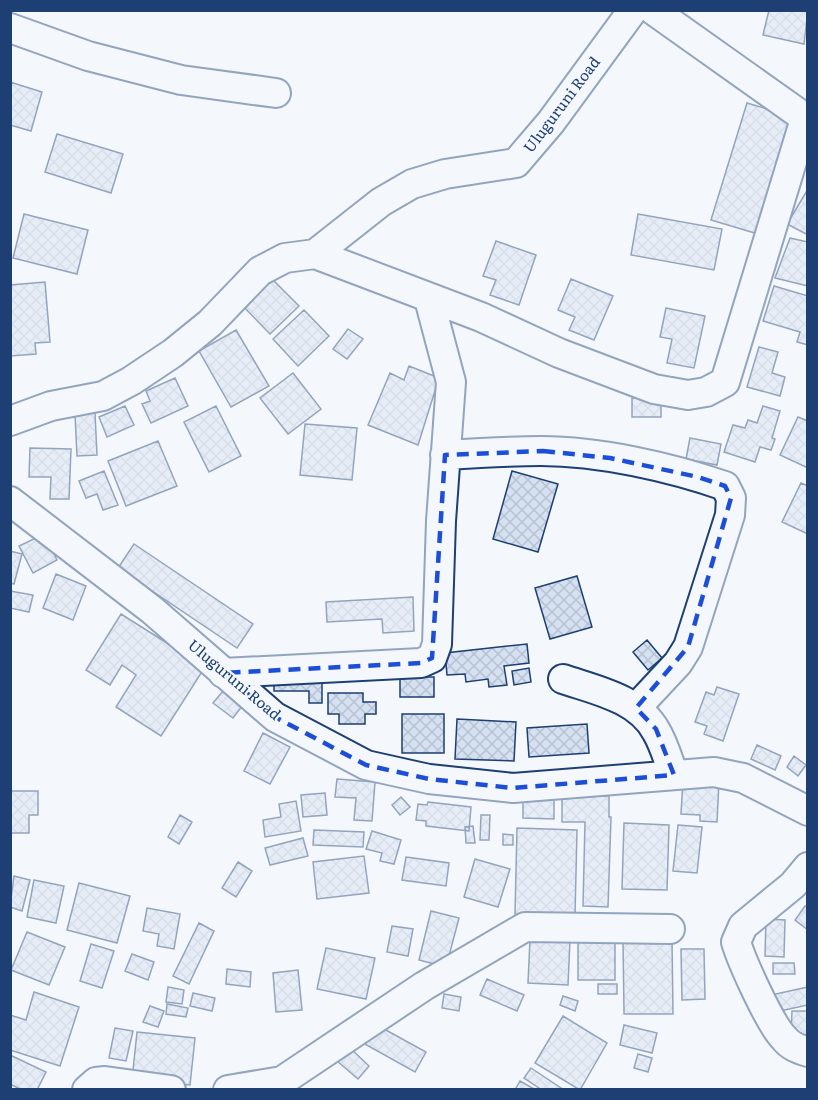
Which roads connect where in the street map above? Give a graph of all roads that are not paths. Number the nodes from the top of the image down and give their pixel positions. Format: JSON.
{"nodes":[{"id":1,"x":633,"y":10,"type":"edge"},
{"id":2,"x":653,"y":10,"type":"edge"},
{"id":3,"x":10,"y":28,"type":"edge"},
{"id":4,"x":276,"y":93,"type":"dead end"},
{"id":5,"x":806,"y":120,"type":"edge"},
{"id":6,"x":315,"y":254,"type":"junction"},
{"id":7,"x":429,"y":299,"type":"junction"},
{"id":8,"x":10,"y":421,"type":"edge"},
{"id":9,"x":445,"y":455,"type":"junction"},
{"id":10,"x":10,"y":501,"type":"edge"},
{"id":11,"x":223,"y":673,"type":"junction"},
{"id":12,"x":562,"y":679,"type":"dead end"},
{"id":13,"x":636,"y":708,"type":"junction"},
{"id":14,"x":674,"y":775,"type":"junction"},
{"id":15,"x":807,"y":811,"type":"edge"},
{"id":16,"x":807,"y":867,"type":"edge"},
{"id":17,"x":670,"y":929,"type":"dead end"},
{"id":18,"x":807,"y":1052,"type":"edge"},
{"id":19,"x":87,"y":1089,"type":"edge"},
{"id":20,"x":171,"y":1089,"type":"edge"},
{"id":21,"x":228,"y":1089,"type":"edge"}],
"edges":[{"from":1,"to":6,"type":"street","name":"Uluguruni Road"},
{"from":2,"to":5,"type":"street"},
{"from":3,"to":4,"type":"street"},
{"from":5,"to":7,"type":"street"},
{"from":6,"to":7,"type":"street"},
{"from":6,"to":8,"type":"street","name":"Uluguruni Road"},
{"from":7,"to":9,"type":"street"},
{"from":9,"to":11,"type":"street"},
{"from":9,"to":13,"type":"street"},
{"from":10,"to":11,"type":"street","name":"Uluguruni Road"},
{"from":11,"to":14,"type":"street","name":"Uluguruni Road"},
{"from":12,"to":13,"type":"street"},
{"from":13,"to":14,"type":"street"},
{"from":14,"to":15,"type":"street","name":"Uluguruni Road"},
{"from":16,"to":18,"type":"street"},
{"from":17,"to":21,"type":"street"},
{"from":19,"to":20,"type":"street"}]}
